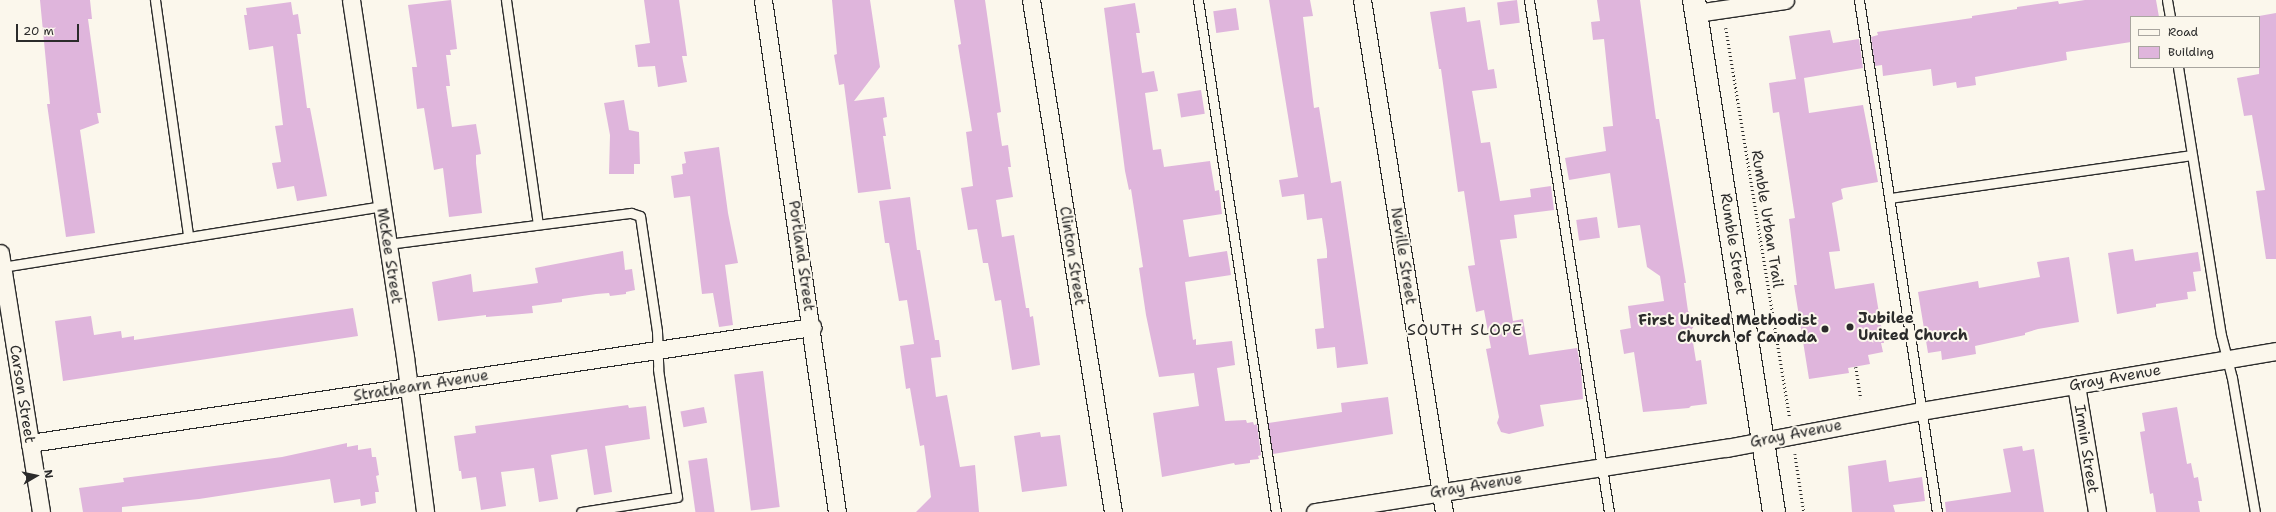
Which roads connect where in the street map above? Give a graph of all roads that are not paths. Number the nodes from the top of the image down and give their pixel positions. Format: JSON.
{"nodes":[{"id":1,"x":155,"y":0,"type":"edge"},
{"id":2,"x":350,"y":0,"type":"edge"},
{"id":3,"x":506,"y":0,"type":"edge"},
{"id":4,"x":763,"y":0,"type":"edge"},
{"id":5,"x":1031,"y":0,"type":"edge"},
{"id":6,"x":1198,"y":0,"type":"edge"},
{"id":7,"x":1362,"y":0,"type":"edge"},
{"id":8,"x":1529,"y":0,"type":"edge"},
{"id":9,"x":1785,"y":0,"type":"edge"},
{"id":10,"x":1859,"y":0,"type":"edge"},
{"id":11,"x":2168,"y":0,"type":"edge"},
{"id":12,"x":1695,"y":7,"type":"edge"},
{"id":13,"x":2170,"y":16,"type":"edge"},
{"id":14,"x":2178,"y":68,"type":"edge"},
{"id":15,"x":2191,"y":154,"type":"junction"},
{"id":16,"x":1890,"y":198,"type":"junction"},
{"id":17,"x":382,"y":206,"type":"junction"},
{"id":18,"x":538,"y":224,"type":"junction"},
{"id":19,"x":188,"y":235,"type":"junction"},
{"id":20,"x":388,"y":244,"type":"junction"},
{"id":21,"x":1,"y":260,"type":"edge"},
{"id":22,"x":812,"y":327,"type":"junction"},
{"id":23,"x":658,"y":350,"type":"junction"},
{"id":24,"x":2276,"y":351,"type":"edge"},
{"id":25,"x":2227,"y":359,"type":"junction"},
{"id":26,"x":2076,"y":385,"type":"junction"},
{"id":27,"x":408,"y":388,"type":"junction"},
{"id":28,"x":1921,"y":411,"type":"junction"},
{"id":29,"x":1763,"y":440,"type":"junction"},
{"id":30,"x":30,"y":443,"type":"junction"},
{"id":31,"x":1602,"y":466,"type":"junction"},
{"id":32,"x":1440,"y":491,"type":"junction"},
{"id":33,"x":628,"y":509,"type":"edge"},
{"id":34,"x":41,"y":512,"type":"edge"},
{"id":35,"x":425,"y":512,"type":"edge"},
{"id":36,"x":581,"y":512,"type":"edge"},
{"id":37,"x":837,"y":512,"type":"edge"},
{"id":38,"x":1113,"y":512,"type":"edge"},
{"id":39,"x":1276,"y":512,"type":"edge"},
{"id":40,"x":1314,"y":512,"type":"edge"},
{"id":41,"x":1444,"y":512,"type":"edge"},
{"id":42,"x":1609,"y":512,"type":"edge"},
{"id":43,"x":1774,"y":512,"type":"edge"},
{"id":44,"x":1937,"y":512,"type":"edge"},
{"id":45,"x":2097,"y":512,"type":"edge"},
{"id":46,"x":2254,"y":512,"type":"edge"}],
"edges":[{"from":1,"to":19,"type":"lane"},
{"from":2,"to":17,"type":"street","name":"McKee Street"},
{"from":3,"to":18,"type":"lane"},
{"from":4,"to":22,"type":"street","name":"Portland Street"},
{"from":5,"to":38,"type":"street","name":"Clinton Street"},
{"from":6,"to":39,"type":"lane"},
{"from":7,"to":32,"type":"street","name":"Neville Street"},
{"from":8,"to":31,"type":"lane"},
{"from":9,"to":12,"type":"street"},
{"from":10,"to":16,"type":"lane"},
{"from":11,"to":13,"type":"lane"},
{"from":12,"to":29,"type":"street","name":"Rumble Street"},
{"from":14,"to":15,"type":"lane"},
{"from":15,"to":16,"type":"lane"},
{"from":15,"to":25,"type":"lane"},
{"from":16,"to":28,"type":"lane"},
{"from":17,"to":19,"type":"lane"},
{"from":17,"to":20,"type":"street","name":"McKee Street"},
{"from":18,"to":20,"type":"lane"},
{"from":18,"to":23,"type":"lane"},
{"from":19,"to":21,"type":"lane"},
{"from":20,"to":27,"type":"street","name":"McKee Street"},
{"from":21,"to":30,"type":"street","name":"Carson Street"},
{"from":22,"to":23,"type":"street","name":"Strathearn Avenue"},
{"from":22,"to":37,"type":"street","name":"Portland Street"},
{"from":23,"to":27,"type":"street","name":"Strathearn Avenue"},
{"from":23,"to":33,"type":"lane"},
{"from":24,"to":25,"type":"street","name":"Gray Avenue"},
{"from":25,"to":26,"type":"street","name":"Gray Avenue"},
{"from":25,"to":46,"type":"lane"},
{"from":26,"to":28,"type":"street","name":"Gray Avenue"},
{"from":26,"to":45,"type":"street","name":"Irmin Street"},
{"from":27,"to":30,"type":"street","name":"Strathearn Avenue"},
{"from":27,"to":35,"type":"street","name":"McKee Street"},
{"from":28,"to":29,"type":"street","name":"Gray Avenue"},
{"from":28,"to":44,"type":"lane"},
{"from":29,"to":31,"type":"street","name":"Gray Avenue"},
{"from":29,"to":43,"type":"street","name":"Rumble Street"},
{"from":30,"to":34,"type":"street","name":"Carson Street"},
{"from":31,"to":32,"type":"street","name":"Gray Avenue"},
{"from":31,"to":42,"type":"lane"},
{"from":32,"to":40,"type":"street","name":"Gray Avenue"},
{"from":32,"to":41,"type":"street","name":"Neville Street"},
{"from":33,"to":36,"type":"lane"}]}
